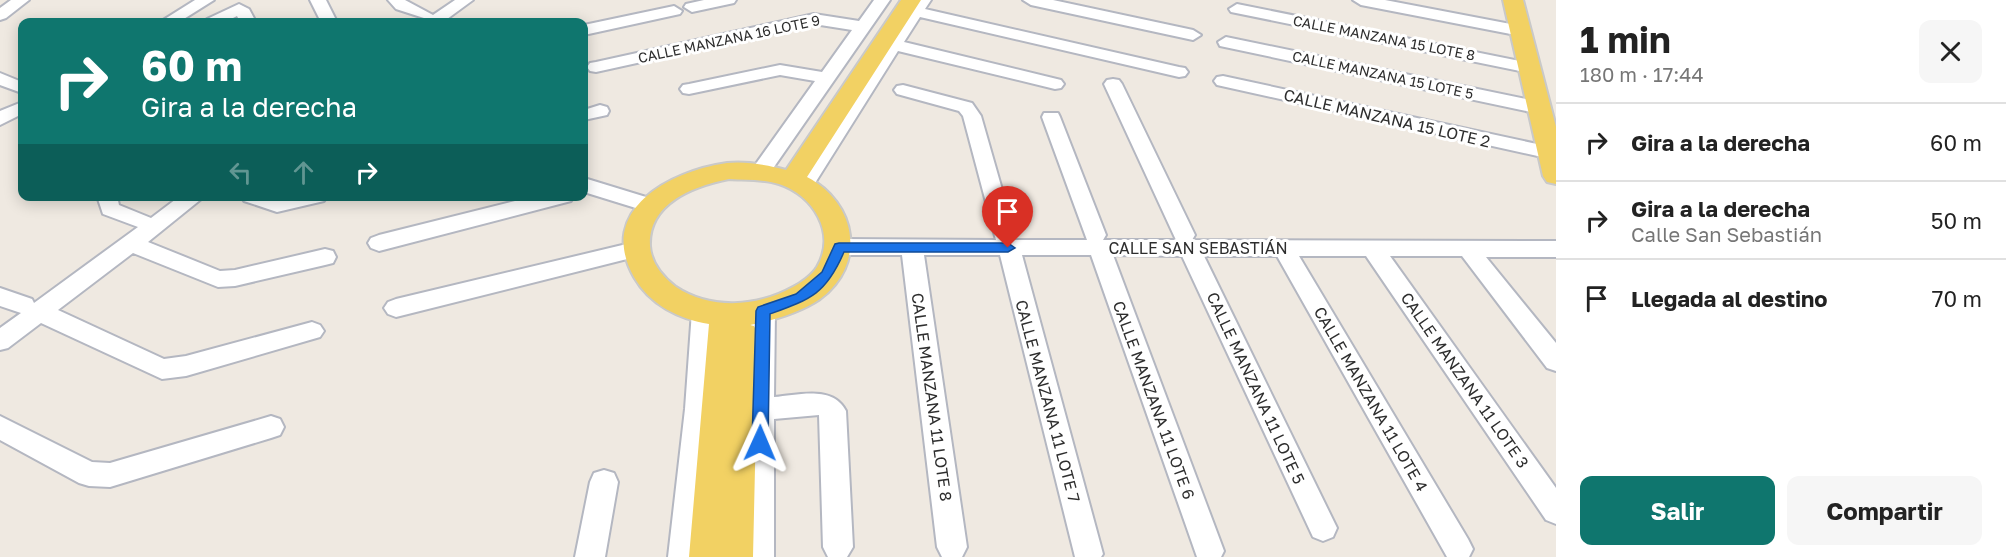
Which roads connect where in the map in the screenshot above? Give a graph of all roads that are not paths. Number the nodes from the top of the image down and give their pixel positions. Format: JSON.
{"nodes":[{"id":1,"x":21,"y":0,"type":"edge"},
{"id":2,"x":206,"y":0,"type":"edge"},
{"id":3,"x":318,"y":0,"type":"edge"},
{"id":4,"x":396,"y":0,"type":"edge"},
{"id":5,"x":446,"y":0,"type":"edge"},
{"id":6,"x":465,"y":0,"type":"edge"},
{"id":7,"x":728,"y":0,"type":"edge"},
{"id":8,"x":882,"y":0,"type":"edge"},
{"id":9,"x":1031,"y":0,"type":"edge"},
{"id":10,"x":1361,"y":0,"type":"edge"},
{"id":11,"x":1513,"y":0,"type":"edge"},
{"id":12,"x":1526,"y":0,"type":"edge"},
{"id":13,"x":912,"y":3,"type":"edge"},
{"id":14,"x":692,"y":7,"type":"dead end"},
{"id":15,"x":1237,"y":9,"type":"dead end"},
{"id":16,"x":674,"y":11,"type":"dead end"},
{"id":17,"x":0,"y":15,"type":"edge"},
{"id":18,"x":175,"y":18,"type":"edge"},
{"id":19,"x":221,"y":18,"type":"edge"},
{"id":20,"x":246,"y":18,"type":"edge"},
{"id":21,"x":327,"y":18,"type":"edge"},
{"id":22,"x":421,"y":18,"type":"edge"},
{"id":23,"x":426,"y":18,"type":"edge"},
{"id":24,"x":428,"y":18,"type":"edge"},
{"id":25,"x":863,"y":27,"type":"junction"},
{"id":26,"x":588,"y":29,"type":"edge"},
{"id":27,"x":1521,"y":31,"type":"junction"},
{"id":28,"x":1193,"y":35,"type":"dead end"},
{"id":29,"x":1226,"y":42,"type":"dead end"},
{"id":30,"x":894,"y":45,"type":"junction"},
{"id":31,"x":596,"y":67,"type":"dead end"},
{"id":32,"x":1530,"y":68,"type":"junction"},
{"id":33,"x":1179,"y":72,"type":"dead end"},
{"id":34,"x":0,"y":78,"type":"edge"},
{"id":35,"x":826,"y":78,"type":"junction"},
{"id":36,"x":1223,"y":81,"type":"dead end"},
{"id":37,"x":1055,"y":84,"type":"dead end"},
{"id":38,"x":1113,"y":84,"type":"dead end"},
{"id":39,"x":18,"y":86,"type":"edge"},
{"id":40,"x":689,"y":89,"type":"dead end"},
{"id":41,"x":903,"y":90,"type":"dead end"},
{"id":42,"x":18,"y":109,"type":"edge"},
{"id":43,"x":1548,"y":111,"type":"edge"},
{"id":44,"x":1052,"y":117,"type":"dead end"},
{"id":45,"x":0,"y":120,"type":"edge"},
{"id":46,"x":1551,"y":153,"type":"junction"},
{"id":47,"x":1556,"y":176,"type":"edge"},
{"id":48,"x":783,"y":178,"type":"junction"},
{"id":49,"x":588,"y":187,"type":"edge"},
{"id":50,"x":588,"y":199,"type":"edge"},
{"id":51,"x":108,"y":201,"type":"edge"},
{"id":52,"x":168,"y":201,"type":"edge"},
{"id":53,"x":188,"y":201,"type":"edge"},
{"id":54,"x":266,"y":201,"type":"edge"},
{"id":55,"x":295,"y":201,"type":"edge"},
{"id":56,"x":544,"y":201,"type":"edge"},
{"id":57,"x":647,"y":211,"type":"junction"},
{"id":58,"x":142,"y":221,"type":"junction"},
{"id":59,"x":1556,"y":237,"type":"edge"},
{"id":60,"x":1006,"y":241,"type":"junction"},
{"id":61,"x":1097,"y":241,"type":"junction"},
{"id":62,"x":840,"y":242,"type":"junction"},
{"id":63,"x":1186,"y":242,"type":"junction"},
{"id":64,"x":379,"y":243,"type":"dead end"},
{"id":65,"x":131,"y":244,"type":"junction"},
{"id":66,"x":912,"y":248,"type":"junction"},
{"id":67,"x":1283,"y":249,"type":"junction"},
{"id":68,"x":1373,"y":249,"type":"junction"},
{"id":69,"x":1468,"y":249,"type":"junction"},
{"id":70,"x":1556,"y":249,"type":"edge"},
{"id":71,"x":635,"y":250,"type":"junction"},
{"id":72,"x":325,"y":257,"type":"dead end"},
{"id":73,"x":0,"y":297,"type":"edge"},
{"id":74,"x":396,"y":308,"type":"dead end"},
{"id":75,"x":31,"y":309,"type":"junction"},
{"id":76,"x":734,"y":313,"type":"junction"},
{"id":77,"x":0,"y":322,"type":"edge"},
{"id":78,"x":312,"y":331,"type":"dead end"},
{"id":79,"x":0,"y":341,"type":"edge"},
{"id":80,"x":1556,"y":361,"type":"edge"},
{"id":81,"x":760,"y":409,"type":"junction"},
{"id":82,"x":0,"y":427,"type":"edge"},
{"id":83,"x":271,"y":427,"type":"dead end"},
{"id":84,"x":604,"y":482,"type":"dead end"},
{"id":85,"x":1556,"y":511,"type":"edge"},
{"id":86,"x":1323,"y":528,"type":"dead end"},
{"id":87,"x":838,"y":547,"type":"dead end"},
{"id":88,"x":952,"y":547,"type":"dead end"},
{"id":89,"x":1458,"y":549,"type":"dead end"},
{"id":90,"x":1209,"y":551,"type":"dead end"},
{"id":91,"x":1088,"y":554,"type":"dead end"},
{"id":92,"x":590,"y":557,"type":"edge"},
{"id":93,"x":683,"y":557,"type":"edge"},
{"id":94,"x":708,"y":557,"type":"edge"},
{"id":95,"x":734,"y":557,"type":"edge"},
{"id":96,"x":759,"y":557,"type":"edge"}],
"edges":[{"from":1,"to":17,"type":"street"},
{"from":2,"to":18,"type":"street"},
{"from":3,"to":21,"type":"street"},
{"from":4,"to":22,"type":"street"},
{"from":5,"to":23,"type":"street"},
{"from":6,"to":24,"type":"street"},
{"from":7,"to":14,"type":"street"},
{"from":8,"to":25,"type":"street"},
{"from":9,"to":28,"type":"street"},
{"from":10,"to":27,"type":"street"},
{"from":11,"to":27,"type":"main road"},
{"from":12,"to":43,"type":"main road"},
{"from":13,"to":30,"type":"street"},
{"from":13,"to":33,"type":"street"},
{"from":13,"to":48,"type":"main road"},
{"from":15,"to":32,"type":"street","name":"CALLE MANZANA 15 LOTE 8"},
{"from":16,"to":26,"type":"street"},
{"from":19,"to":20,"type":"street"},
{"from":25,"to":31,"type":"street","name":"CALLE MANZANA 16 LOTE 9"},
{"from":25,"to":35,"type":"street"},
{"from":27,"to":32,"type":"main road"},
{"from":29,"to":43,"type":"street","name":"CALLE MANZANA 15 LOTE 5"},
{"from":30,"to":37,"type":"street"},
{"from":30,"to":48,"type":"street"},
{"from":32,"to":43,"type":"main road"},
{"from":34,"to":39,"type":"street"},
{"from":35,"to":40,"type":"street"},
{"from":35,"to":48,"type":"street"},
{"from":36,"to":46,"type":"street","name":"CALLE MANZANA 15 LOTE 2"},
{"from":38,"to":63,"type":"street","name":"CALLE MANZANA 11 LOTE 5"},
{"from":41,"to":60,"type":"street","name":"CALLE MANZANA 11 LOTE 7"},
{"from":42,"to":45,"type":"street"},
{"from":43,"to":46,"type":"main road"},
{"from":44,"to":61,"type":"street","name":"CALLE MANZANA 11 LOTE 6"},
{"from":46,"to":47,"type":"main road"},
{"from":48,"to":57,"type":"main road"},
{"from":48,"to":62,"type":"main road"},
{"from":49,"to":57,"type":"street"},
{"from":50,"to":57,"type":"street"},
{"from":51,"to":58,"type":"street"},
{"from":52,"to":58,"type":"street"},
{"from":53,"to":65,"type":"street"},
{"from":54,"to":55,"type":"street"},
{"from":56,"to":64,"type":"street"},
{"from":57,"to":71,"type":"main road"},
{"from":58,"to":75,"type":"street"},
{"from":59,"to":63,"type":"street","name":"CALLE SAN SEBASTIÁN"},
{"from":60,"to":61,"type":"street","name":"CALLE SAN SEBASTIÁN"},
{"from":60,"to":62,"type":"street","name":"CALLE SAN SEBASTIÁN"},
{"from":60,"to":66,"type":"street","name":"CALLE SAN SEBASTIÁN"},
{"from":60,"to":91,"type":"street","name":"CALLE MANZANA 11 LOTE 7"},
{"from":61,"to":63,"type":"street","name":"CALLE SAN SEBASTIÁN"},
{"from":61,"to":90,"type":"street","name":"CALLE MANZANA 11 LOTE 6"},
{"from":62,"to":66,"type":"street","name":"CALLE SAN SEBASTIÁN"},
{"from":62,"to":76,"type":"main road"},
{"from":63,"to":67,"type":"street","name":"CALLE SAN SEBASTIÁN"},
{"from":63,"to":86,"type":"street","name":"CALLE MANZANA 11 LOTE 5"},
{"from":65,"to":72,"type":"street"},
{"from":65,"to":75,"type":"street"},
{"from":66,"to":88,"type":"street","name":"CALLE MANZANA 11 LOTE 8"},
{"from":67,"to":68,"type":"street","name":"CALLE SAN SEBASTIÁN"},
{"from":67,"to":89,"type":"street","name":"CALLE MANZANA 11 LOTE 4"},
{"from":68,"to":69,"type":"street","name":"CALLE SAN SEBASTIÁN"},
{"from":68,"to":85,"type":"street","name":"CALLE MANZANA 11 LOTE 3"},
{"from":69,"to":70,"type":"street","name":"CALLE SAN SEBASTIÁN"},
{"from":69,"to":80,"type":"street"},
{"from":71,"to":74,"type":"street"},
{"from":71,"to":76,"type":"main road"},
{"from":73,"to":75,"type":"street"},
{"from":75,"to":77,"type":"street"},
{"from":75,"to":78,"type":"street"},
{"from":75,"to":79,"type":"street"},
{"from":76,"to":81,"type":"street"},
{"from":76,"to":93,"type":"street"},
{"from":76,"to":94,"type":"main road"},
{"from":76,"to":95,"type":"main road"},
{"from":81,"to":87,"type":"street"},
{"from":81,"to":96,"type":"street"},
{"from":82,"to":83,"type":"street"},
{"from":84,"to":92,"type":"street"}]}
